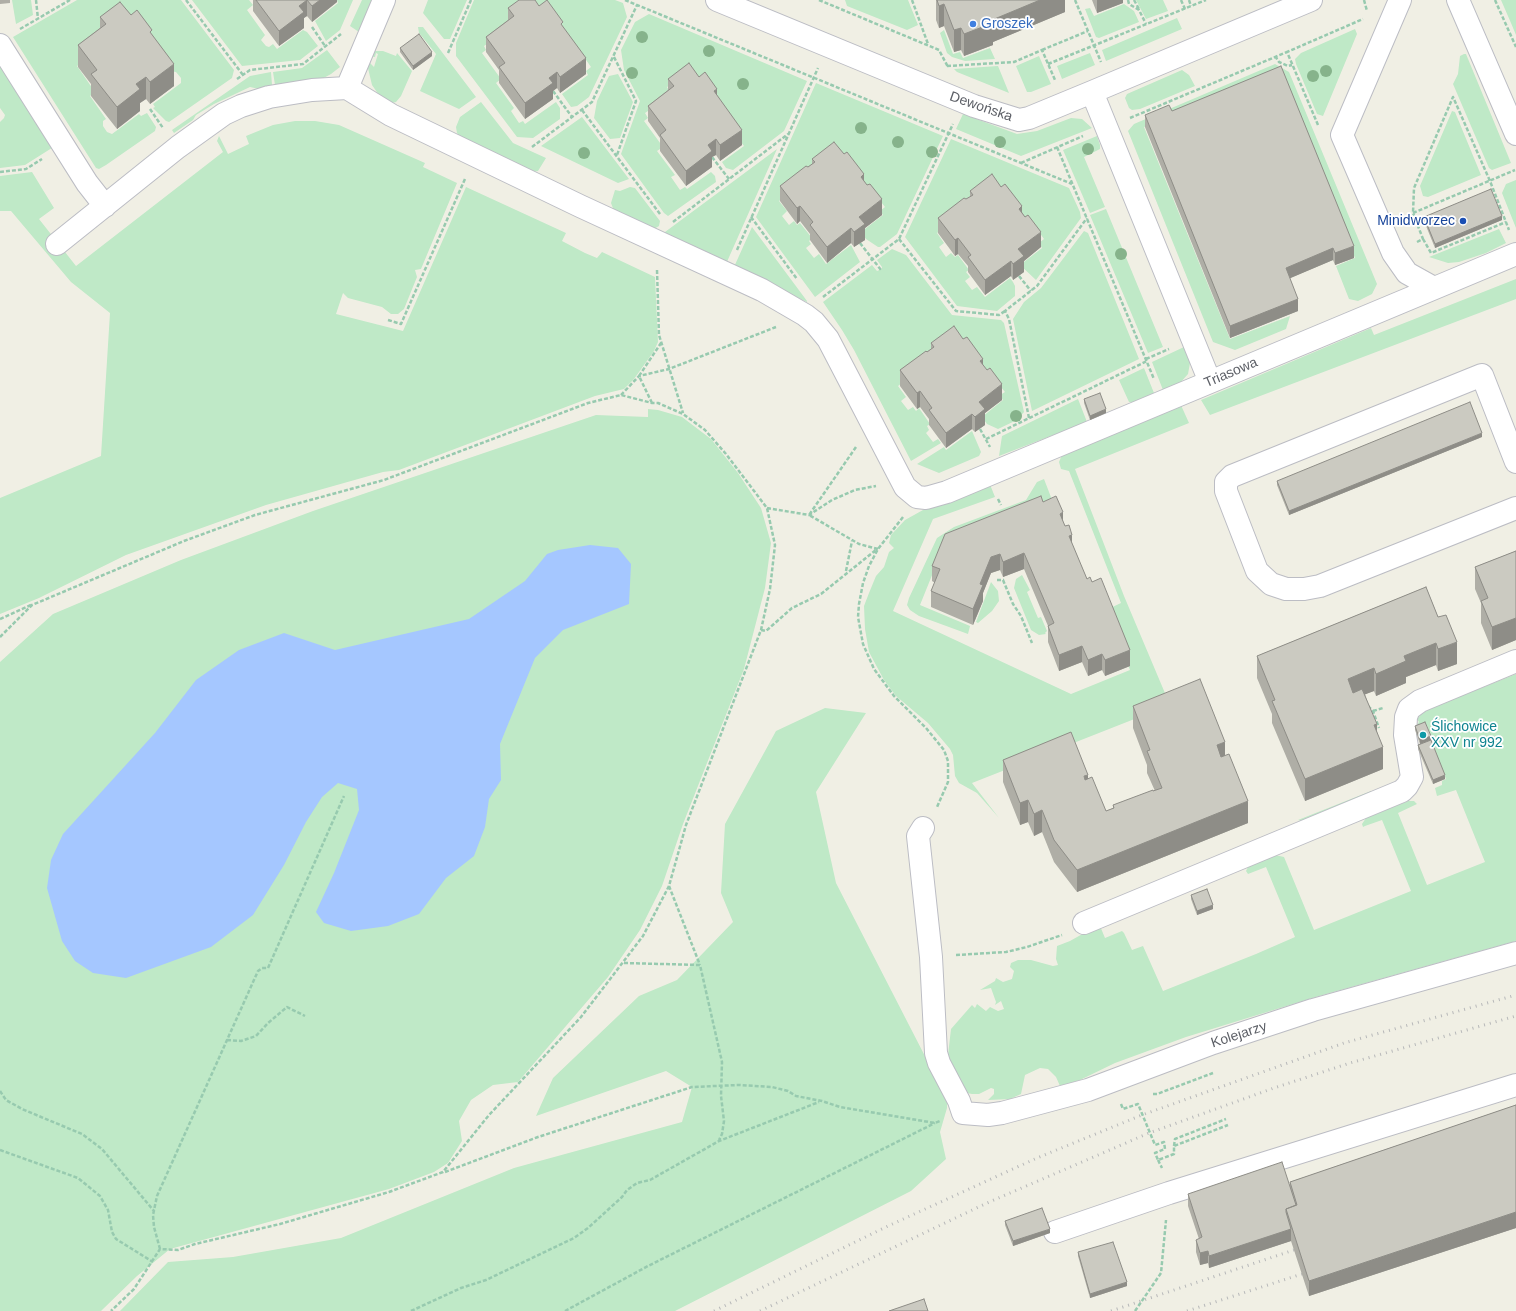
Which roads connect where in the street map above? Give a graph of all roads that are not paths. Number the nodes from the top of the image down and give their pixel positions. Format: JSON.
{"nodes":[{"id":1,"x":384,"y":0,"type":"edge"},
{"id":2,"x":717,"y":0,"type":"edge"},
{"id":3,"x":1311,"y":0,"type":"edge"},
{"id":4,"x":1400,"y":0,"type":"edge"},
{"id":5,"x":1458,"y":0,"type":"edge"},
{"id":6,"x":0,"y":46,"type":"edge"},
{"id":7,"x":347,"y":88,"type":"junction"},
{"id":8,"x":1092,"y":92,"type":"junction"},
{"id":9,"x":1516,"y":134,"type":"edge"},
{"id":10,"x":105,"y":206,"type":"junction"},
{"id":11,"x":57,"y":244,"type":"dead end"},
{"id":12,"x":1516,"y":254,"type":"edge"},
{"id":13,"x":1434,"y":288,"type":"junction"},
{"id":14,"x":1210,"y":382,"type":"junction"},
{"id":15,"x":1516,"y":462,"type":"edge"},
{"id":16,"x":1516,"y":508,"type":"edge"},
{"id":17,"x":1516,"y":661,"type":"edge"},
{"id":18,"x":923,"y":828,"type":"road end"},
{"id":19,"x":1084,"y":923,"type":"road end"},
{"id":20,"x":1516,"y":953,"type":"edge"},
{"id":21,"x":1516,"y":1086,"type":"edge"},
{"id":22,"x":1055,"y":1232,"type":"dead end"}],
"edges":[{"from":1,"to":7,"type":"street"},
{"from":2,"to":8,"type":"street","name":"Dewońska"},
{"from":3,"to":8,"type":"street","name":"Dewońska"},
{"from":4,"to":13,"type":"street"},
{"from":5,"to":9,"type":"street"},
{"from":6,"to":10,"type":"street"},
{"from":7,"to":10,"type":"street"},
{"from":7,"to":14,"type":"street","name":"Triasowa"},
{"from":8,"to":14,"type":"street"},
{"from":10,"to":11,"type":"street"},
{"from":12,"to":13,"type":"street","name":"Triasowa"},
{"from":13,"to":14,"type":"street","name":"Triasowa"},
{"from":15,"to":16,"type":"street"},
{"from":17,"to":19,"type":"street"},
{"from":18,"to":20,"type":"street","name":"Kolejarzy"},
{"from":21,"to":22,"type":"street"}]}
